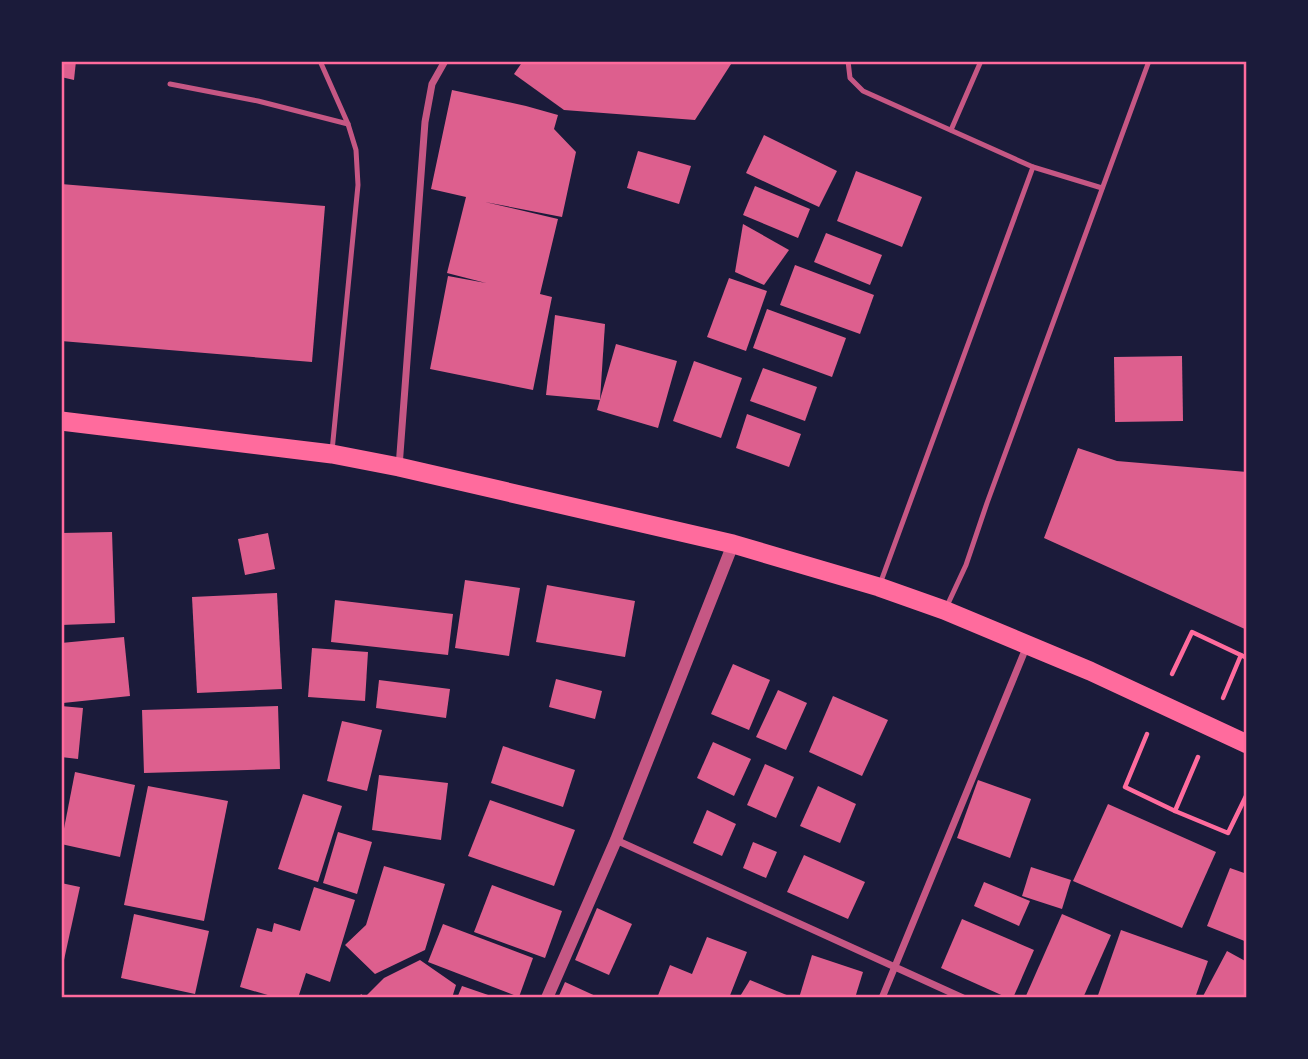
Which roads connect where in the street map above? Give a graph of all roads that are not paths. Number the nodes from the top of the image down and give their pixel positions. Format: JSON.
{"nodes":[{"id":1,"x":320,"y":61,"type":"edge"},
{"id":2,"x":444,"y":61,"type":"edge"},
{"id":3,"x":848,"y":61,"type":"edge"},
{"id":4,"x":981,"y":61,"type":"edge"},
{"id":5,"x":1149,"y":61,"type":"edge"},
{"id":6,"x":170,"y":84,"type":"dead end"},
{"id":7,"x":348,"y":124,"type":"junction"},
{"id":8,"x":951,"y":130,"type":"junction"},
{"id":9,"x":1033,"y":167,"type":"junction"},
{"id":10,"x":1102,"y":188,"type":"junction"},
{"id":11,"x":61,"y":421,"type":"edge"},
{"id":12,"x":332,"y":454,"type":"junction"},
{"id":13,"x":399,"y":467,"type":"junction"},
{"id":14,"x":733,"y":544,"type":"junction"},
{"id":15,"x":879,"y":587,"type":"junction"},
{"id":16,"x":944,"y":610,"type":"junction"},
{"id":17,"x":1028,"y":644,"type":"junction"},
{"id":18,"x":1247,"y":744,"type":"edge"},
{"id":19,"x":616,"y":840,"type":"junction"},
{"id":20,"x":895,"y":967,"type":"junction"},
{"id":21,"x":547,"y":998,"type":"edge"},
{"id":22,"x":882,"y":998,"type":"edge"},
{"id":23,"x":963,"y":998,"type":"edge"}],
"edges":[{"from":1,"to":7,"type":"lane"},
{"from":2,"to":13,"type":"street"},
{"from":3,"to":8,"type":"lane"},
{"from":4,"to":8,"type":"lane"},
{"from":5,"to":10,"type":"lane"},
{"from":6,"to":7,"type":"lane"},
{"from":7,"to":12,"type":"lane"},
{"from":8,"to":9,"type":"lane"},
{"from":9,"to":10,"type":"lane"},
{"from":9,"to":15,"type":"lane"},
{"from":10,"to":16,"type":"lane"},
{"from":11,"to":12,"type":"highway"},
{"from":12,"to":13,"type":"highway"},
{"from":13,"to":14,"type":"highway"},
{"from":14,"to":15,"type":"highway"},
{"from":14,"to":19,"type":"street"},
{"from":15,"to":16,"type":"highway"},
{"from":16,"to":17,"type":"highway"},
{"from":17,"to":18,"type":"highway"},
{"from":17,"to":20,"type":"street"},
{"from":19,"to":20,"type":"street"},
{"from":19,"to":21,"type":"street"},
{"from":20,"to":22,"type":"street"},
{"from":20,"to":23,"type":"street"}]}
